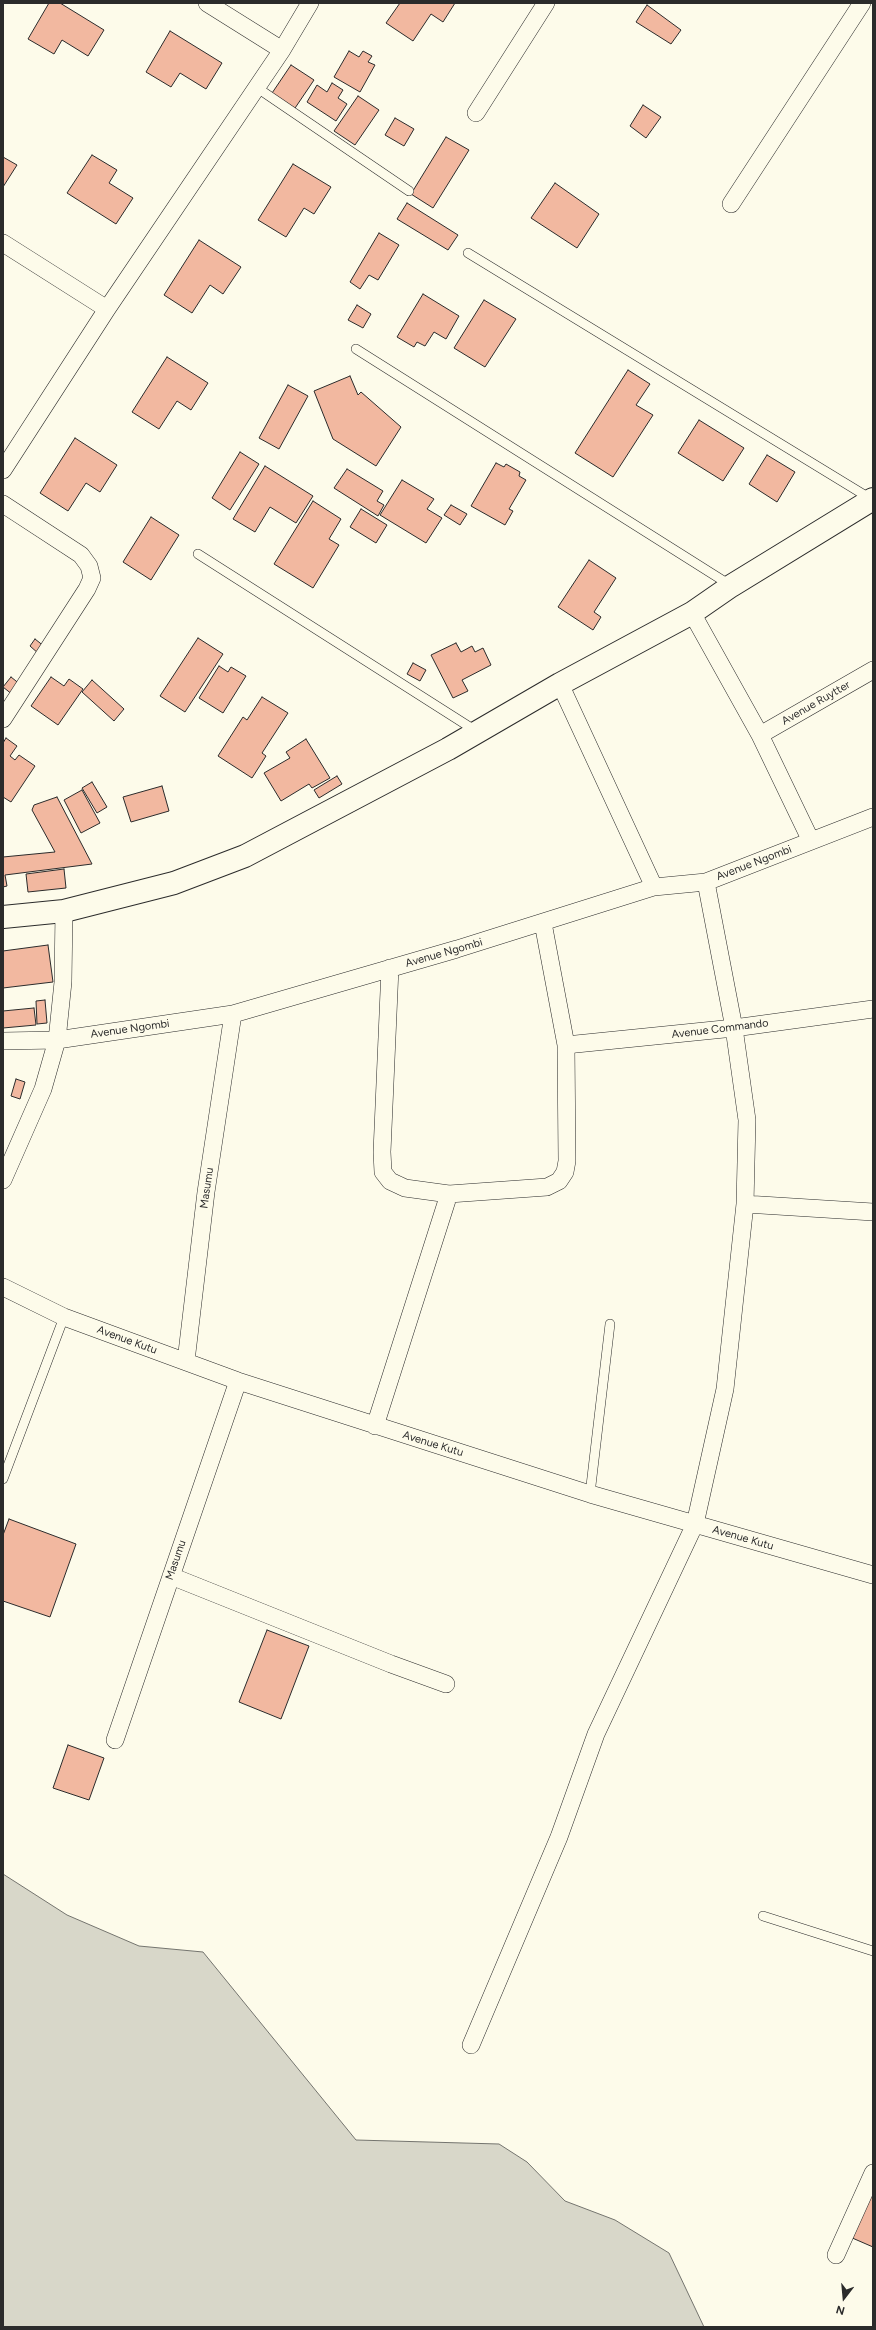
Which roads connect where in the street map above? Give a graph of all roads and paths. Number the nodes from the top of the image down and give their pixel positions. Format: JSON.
{"nodes":[{"id":1,"x":207,"y":3,"type":"edge"},
{"id":2,"x":310,"y":3,"type":"edge"},
{"id":3,"x":546,"y":3,"type":"edge"},
{"id":4,"x":862,"y":3,"type":"edge"},
{"id":5,"x":282,"y":50,"type":"junction"},
{"id":6,"x":256,"y":88,"type":"junction"},
{"id":7,"x":476,"y":113,"type":"dead end"},
{"id":8,"x":409,"y":191,"type":"dead end"},
{"id":9,"x":731,"y":204,"type":"dead end"},
{"id":10,"x":3,"y":243,"type":"edge"},
{"id":11,"x":468,"y":253,"type":"dead end"},
{"id":12,"x":107,"y":309,"type":"junction"},
{"id":13,"x":356,"y":349,"type":"dead end"},
{"id":14,"x":3,"y":470,"type":"edge"},
{"id":15,"x":873,"y":500,"type":"edge"},
{"id":16,"x":3,"y":504,"type":"edge"},
{"id":17,"x":198,"y":554,"type":"dead end"},
{"id":18,"x":731,"y":586,"type":"junction"},
{"id":19,"x":692,"y":613,"type":"junction"},
{"id":20,"x":873,"y":670,"type":"edge"},
{"id":21,"x":560,"y":684,"type":"junction"},
{"id":22,"x":3,"y":719,"type":"edge"},
{"id":23,"x":477,"y":732,"type":"junction"},
{"id":24,"x":760,"y":735,"type":"junction"},
{"id":25,"x":873,"y":817,"type":"edge"},
{"id":26,"x":811,"y":841,"type":"junction"},
{"id":27,"x":706,"y":882,"type":"junction"},
{"id":28,"x":654,"y":887,"type":"junction"},
{"id":29,"x":64,"y":911,"type":"junction"},
{"id":30,"x":3,"y":918,"type":"edge"},
{"id":31,"x":543,"y":923,"type":"junction"},
{"id":32,"x":390,"y":968,"type":"junction"},
{"id":33,"x":873,"y":1009,"type":"edge"},
{"id":34,"x":233,"y":1014,"type":"junction"},
{"id":35,"x":734,"y":1028,"type":"junction"},
{"id":36,"x":57,"y":1040,"type":"junction"},
{"id":37,"x":3,"y":1041,"type":"edge"},
{"id":38,"x":566,"y":1045,"type":"junction"},
{"id":39,"x":3,"y":1180,"type":"edge"},
{"id":40,"x":449,"y":1194,"type":"junction"},
{"id":41,"x":746,"y":1204,"type":"junction"},
{"id":42,"x":873,"y":1212,"type":"edge"},
{"id":43,"x":3,"y":1287,"type":"edge"},
{"id":44,"x":64,"y":1317,"type":"junction"},
{"id":45,"x":610,"y":1324,"type":"dead end"},
{"id":46,"x":186,"y":1361,"type":"junction"},
{"id":47,"x":238,"y":1381,"type":"junction"},
{"id":48,"x":375,"y":1426,"type":"junction"},
{"id":49,"x":3,"y":1479,"type":"edge"},
{"id":50,"x":590,"y":1494,"type":"junction"},
{"id":51,"x":695,"y":1524,"type":"junction"},
{"id":52,"x":873,"y":1575,"type":"edge"},
{"id":53,"x":171,"y":1576,"type":"junction"},
{"id":54,"x":446,"y":1684,"type":"dead end"},
{"id":55,"x":115,"y":1740,"type":"dead end"},
{"id":56,"x":763,"y":1916,"type":"dead end"},
{"id":57,"x":873,"y":1951,"type":"edge"},
{"id":58,"x":471,"y":2045,"type":"dead end"},
{"id":59,"x":873,"y":2173,"type":"edge"},
{"id":60,"x":836,"y":2255,"type":"dead end"}],
"edges":[{"from":1,"to":5,"type":"street"},
{"from":2,"to":5,"type":"street"},
{"from":3,"to":7,"type":"street"},
{"from":4,"to":9,"type":"street"},
{"from":5,"to":6,"type":"street"},
{"from":6,"to":8,"type":"lane"},
{"from":6,"to":12,"type":"street"},
{"from":10,"to":12,"type":"street"},
{"from":11,"to":15,"type":"lane"},
{"from":12,"to":14,"type":"street"},
{"from":13,"to":18,"type":"lane"},
{"from":15,"to":18,"type":"main road"},
{"from":16,"to":22,"type":"street"},
{"from":17,"to":23,"type":"lane"},
{"from":18,"to":19,"type":"main road"},
{"from":19,"to":21,"type":"main road"},
{"from":19,"to":24,"type":"street"},
{"from":20,"to":24,"type":"street","name":"Avenue Ruytter"},
{"from":21,"to":23,"type":"main road"},
{"from":21,"to":28,"type":"street"},
{"from":23,"to":29,"type":"main road"},
{"from":24,"to":26,"type":"street"},
{"from":25,"to":26,"type":"street","name":"Avenue Ngombi"},
{"from":26,"to":27,"type":"street","name":"Avenue Ngombi"},
{"from":27,"to":28,"type":"street","name":"Avenue Ngombi"},
{"from":27,"to":35,"type":"street"},
{"from":28,"to":31,"type":"street","name":"Avenue Ngombi"},
{"from":29,"to":30,"type":"main road"},
{"from":29,"to":36,"type":"street"},
{"from":31,"to":32,"type":"street","name":"Avenue Ngombi"},
{"from":31,"to":38,"type":"street"},
{"from":32,"to":34,"type":"street","name":"Avenue Ngombi"},
{"from":32,"to":40,"type":"street"},
{"from":33,"to":35,"type":"street","name":"Avenue Commando"},
{"from":34,"to":36,"type":"street","name":"Avenue Ngombi"},
{"from":34,"to":46,"type":"street","name":"Masumu"},
{"from":35,"to":38,"type":"street","name":"Avenue Commando"},
{"from":35,"to":41,"type":"street"},
{"from":36,"to":37,"type":"street","name":"Avenue Ngombi"},
{"from":36,"to":39,"type":"street"},
{"from":38,"to":40,"type":"street"},
{"from":40,"to":48,"type":"street"},
{"from":41,"to":42,"type":"street"},
{"from":41,"to":51,"type":"street"},
{"from":43,"to":44,"type":"street","name":"Avenue Kutu"},
{"from":44,"to":46,"type":"street","name":"Avenue Kutu"},
{"from":44,"to":49,"type":"lane"},
{"from":45,"to":50,"type":"lane"},
{"from":46,"to":47,"type":"street","name":"Avenue Kutu"},
{"from":47,"to":48,"type":"street","name":"Avenue Kutu"},
{"from":47,"to":53,"type":"street","name":"Masumu"},
{"from":48,"to":50,"type":"street","name":"Avenue Kutu"},
{"from":50,"to":51,"type":"street","name":"Avenue Kutu"},
{"from":51,"to":52,"type":"street","name":"Avenue Kutu"},
{"from":51,"to":58,"type":"street"},
{"from":53,"to":54,"type":"street"},
{"from":53,"to":55,"type":"street","name":"Masumu"},
{"from":56,"to":57,"type":"lane"},
{"from":59,"to":60,"type":"street"}]}
